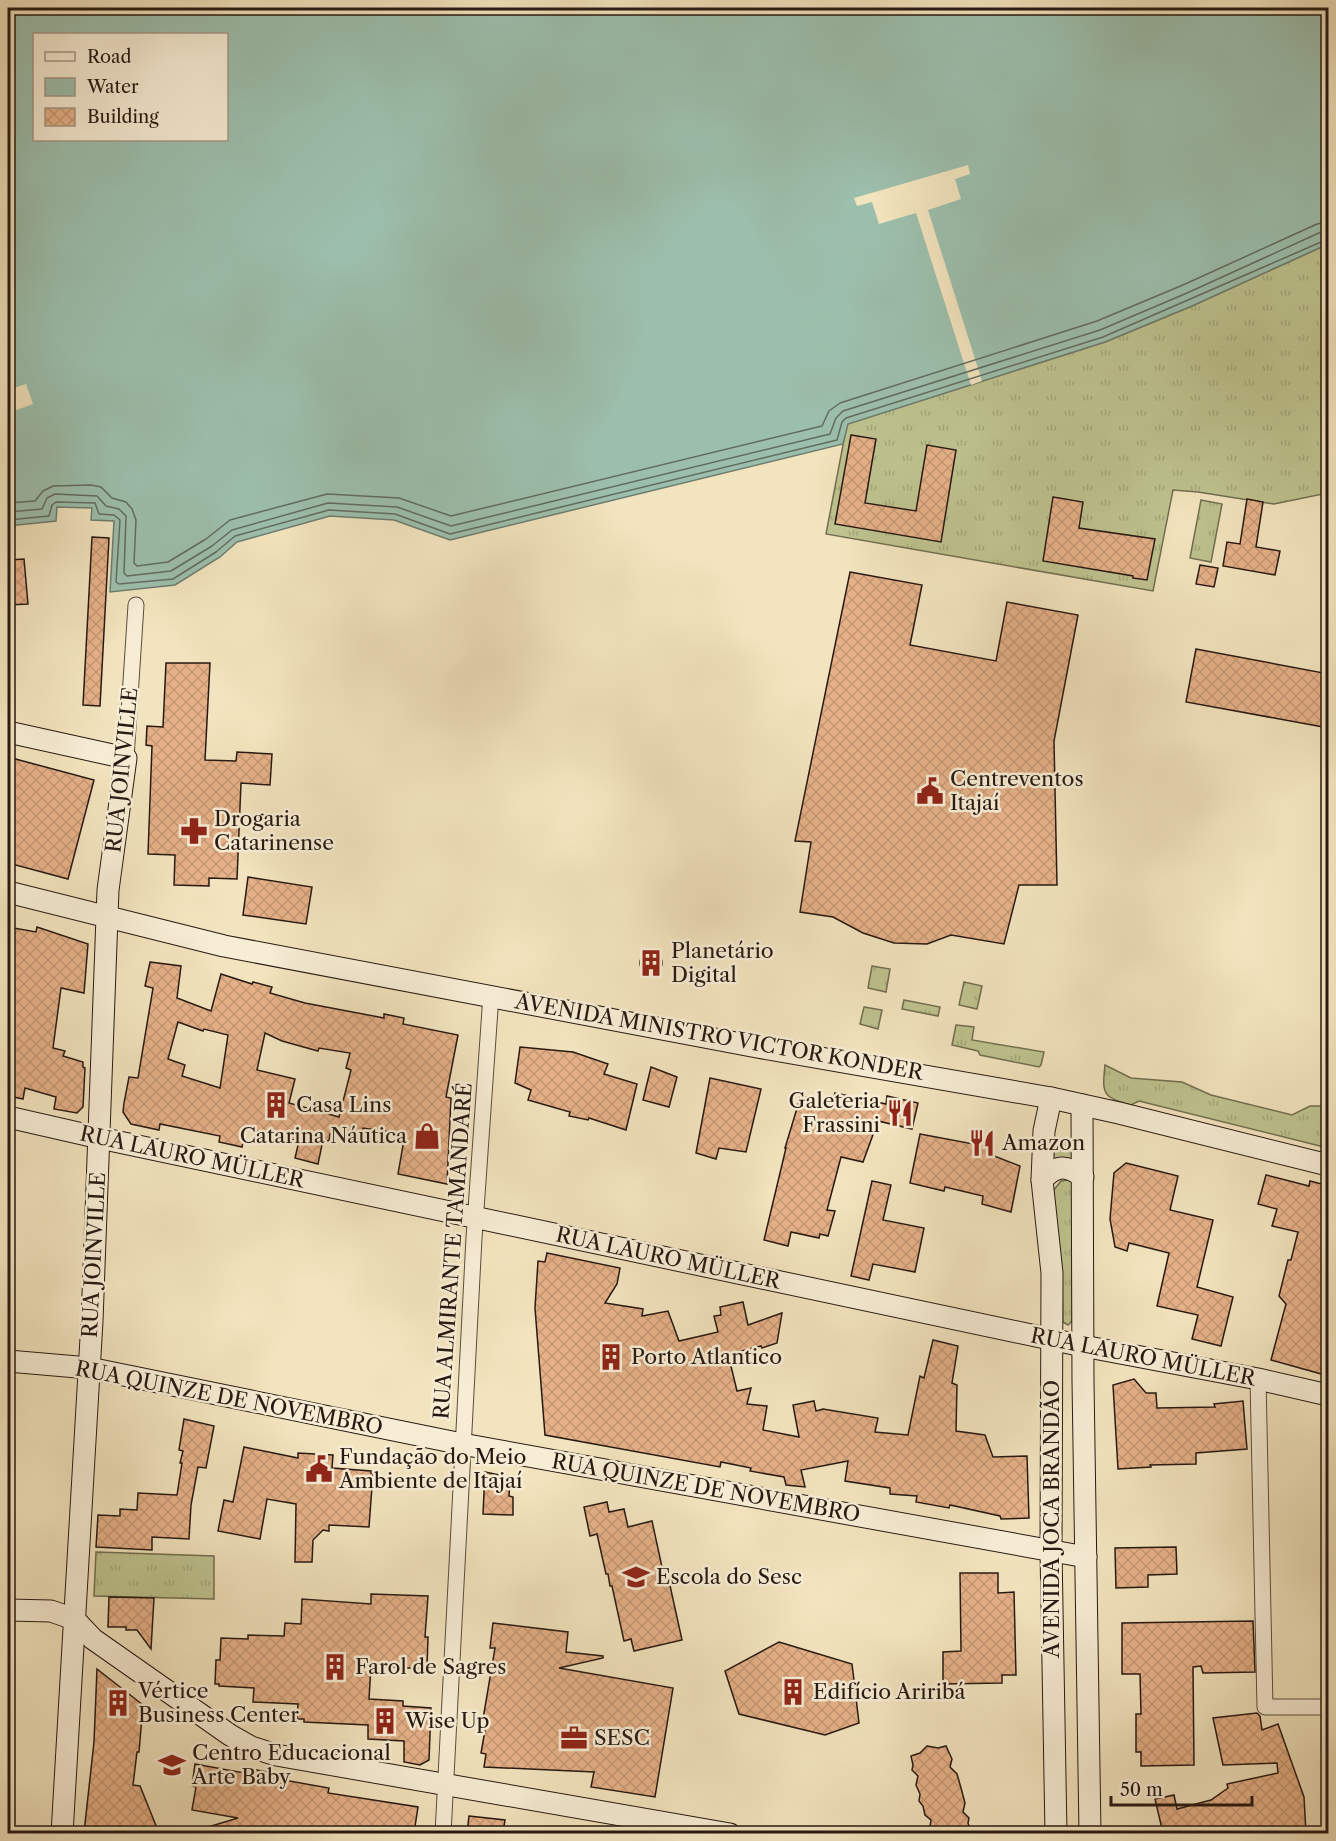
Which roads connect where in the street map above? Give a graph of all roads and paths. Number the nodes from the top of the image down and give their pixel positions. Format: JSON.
{"nodes":[{"id":1,"x":136,"y":605,"type":"dead end"},
{"id":2,"x":8,"y":732,"type":"edge"},
{"id":3,"x":126,"y":758,"type":"junction"},
{"id":4,"x":8,"y":892,"type":"edge"},
{"id":5,"x":108,"y":918,"type":"junction"},
{"id":6,"x":491,"y":995,"type":"junction"},
{"id":7,"x":1051,"y":1098,"type":"junction"},
{"id":8,"x":1082,"y":1105,"type":"junction"},
{"id":9,"x":8,"y":1117,"type":"edge"},
{"id":10,"x":100,"y":1138,"type":"junction"},
{"id":11,"x":1329,"y":1166,"type":"edge"},
{"id":12,"x":1083,"y":1177,"type":"junction"},
{"id":13,"x":1042,"y":1180,"type":"junction"},
{"id":14,"x":475,"y":1217,"type":"junction"},
{"id":15,"x":1052,"y":1339,"type":"junction"},
{"id":16,"x":1083,"y":1346,"type":"junction"},
{"id":17,"x":8,"y":1361,"type":"edge"},
{"id":18,"x":89,"y":1368,"type":"junction"},
{"id":19,"x":1258,"y":1379,"type":"junction"},
{"id":20,"x":1329,"y":1395,"type":"edge"},
{"id":21,"x":462,"y":1444,"type":"junction"},
{"id":22,"x":1051,"y":1551,"type":"junction"},
{"id":23,"x":1086,"y":1557,"type":"junction"},
{"id":24,"x":8,"y":1610,"type":"edge"},
{"id":25,"x":74,"y":1619,"type":"junction"},
{"id":26,"x":1329,"y":1707,"type":"edge"},
{"id":27,"x":445,"y":1785,"type":"junction"},
{"id":28,"x":62,"y":1833,"type":"edge"},
{"id":29,"x":443,"y":1833,"type":"edge"},
{"id":30,"x":730,"y":1833,"type":"edge"},
{"id":31,"x":1056,"y":1833,"type":"edge"},
{"id":32,"x":1090,"y":1833,"type":"edge"}],
"edges":[{"from":1,"to":3,"type":"street","name":"RUA JOINVILLE"},
{"from":2,"to":3,"type":"main road"},
{"from":3,"to":5,"type":"main road","name":"RUA JOINVILLE"},
{"from":4,"to":5,"type":"main road","name":"AVENIDA MINISTRO VICTOR KONDER"},
{"from":5,"to":6,"type":"main road","name":"AVENIDA MINISTRO VICTOR KONDER"},
{"from":5,"to":10,"type":"main road","name":"RUA JOINVILLE"},
{"from":6,"to":7,"type":"main road","name":"AVENIDA MINISTRO VICTOR KONDER"},
{"from":6,"to":14,"type":"street","name":"RUA ALMIRANTE TAMANDARÉ"},
{"from":7,"to":8,"type":"main road","name":"AVENIDA MINISTRO VICTOR KONDER"},
{"from":7,"to":13,"type":"main road","name":"AVENIDA JOCA BRANDÃO"},
{"from":8,"to":11,"type":"main road","name":"AVENIDA MINISTRO VICTOR KONDER"},
{"from":8,"to":12,"type":"main road","name":"AVENIDA JOCA BRANDÃO"},
{"from":9,"to":10,"type":"main road","name":"RUA LAURO MÜLLER"},
{"from":10,"to":14,"type":"main road","name":"RUA LAURO MÜLLER"},
{"from":10,"to":18,"type":"main road","name":"RUA JOINVILLE"},
{"from":12,"to":13,"type":"main road"},
{"from":12,"to":16,"type":"main road","name":"AVENIDA JOCA BRANDÃO"},
{"from":13,"to":15,"type":"main road","name":"AVENIDA JOCA BRANDÃO"},
{"from":14,"to":15,"type":"main road","name":"RUA LAURO MÜLLER"},
{"from":14,"to":21,"type":"street","name":"RUA ALMIRANTE TAMANDARÉ"},
{"from":15,"to":16,"type":"main road","name":"RUA LAURO MÜLLER"},
{"from":15,"to":22,"type":"main road","name":"AVENIDA JOCA BRANDÃO"},
{"from":16,"to":19,"type":"main road","name":"RUA LAURO MÜLLER"},
{"from":16,"to":23,"type":"main road","name":"AVENIDA JOCA BRANDÃO"},
{"from":17,"to":18,"type":"main road","name":"RUA QUINZE DE NOVEMBRO"},
{"from":18,"to":21,"type":"main road","name":"RUA QUINZE DE NOVEMBRO"},
{"from":18,"to":25,"type":"main road","name":"RUA JOINVILLE"},
{"from":19,"to":20,"type":"main road","name":"RUA LAURO MÜLLER"},
{"from":19,"to":26,"type":"street"},
{"from":21,"to":22,"type":"main road","name":"RUA QUINZE DE NOVEMBRO"},
{"from":21,"to":27,"type":"street","name":"RUA ALMIRANTE TAMANDARÉ"},
{"from":22,"to":23,"type":"main road","name":"RUA QUINZE DE NOVEMBRO"},
{"from":22,"to":31,"type":"main road","name":"AVENIDA JOCA BRANDÃO"},
{"from":23,"to":32,"type":"main road","name":"AVENIDA JOCA BRANDÃO"},
{"from":24,"to":25,"type":"main road"},
{"from":25,"to":27,"type":"main road"},
{"from":25,"to":28,"type":"main road","name":"RUA JOINVILLE"},
{"from":27,"to":29,"type":"street","name":"RUA ALMIRANTE TAMANDARÉ"},
{"from":27,"to":30,"type":"main road"}]}
